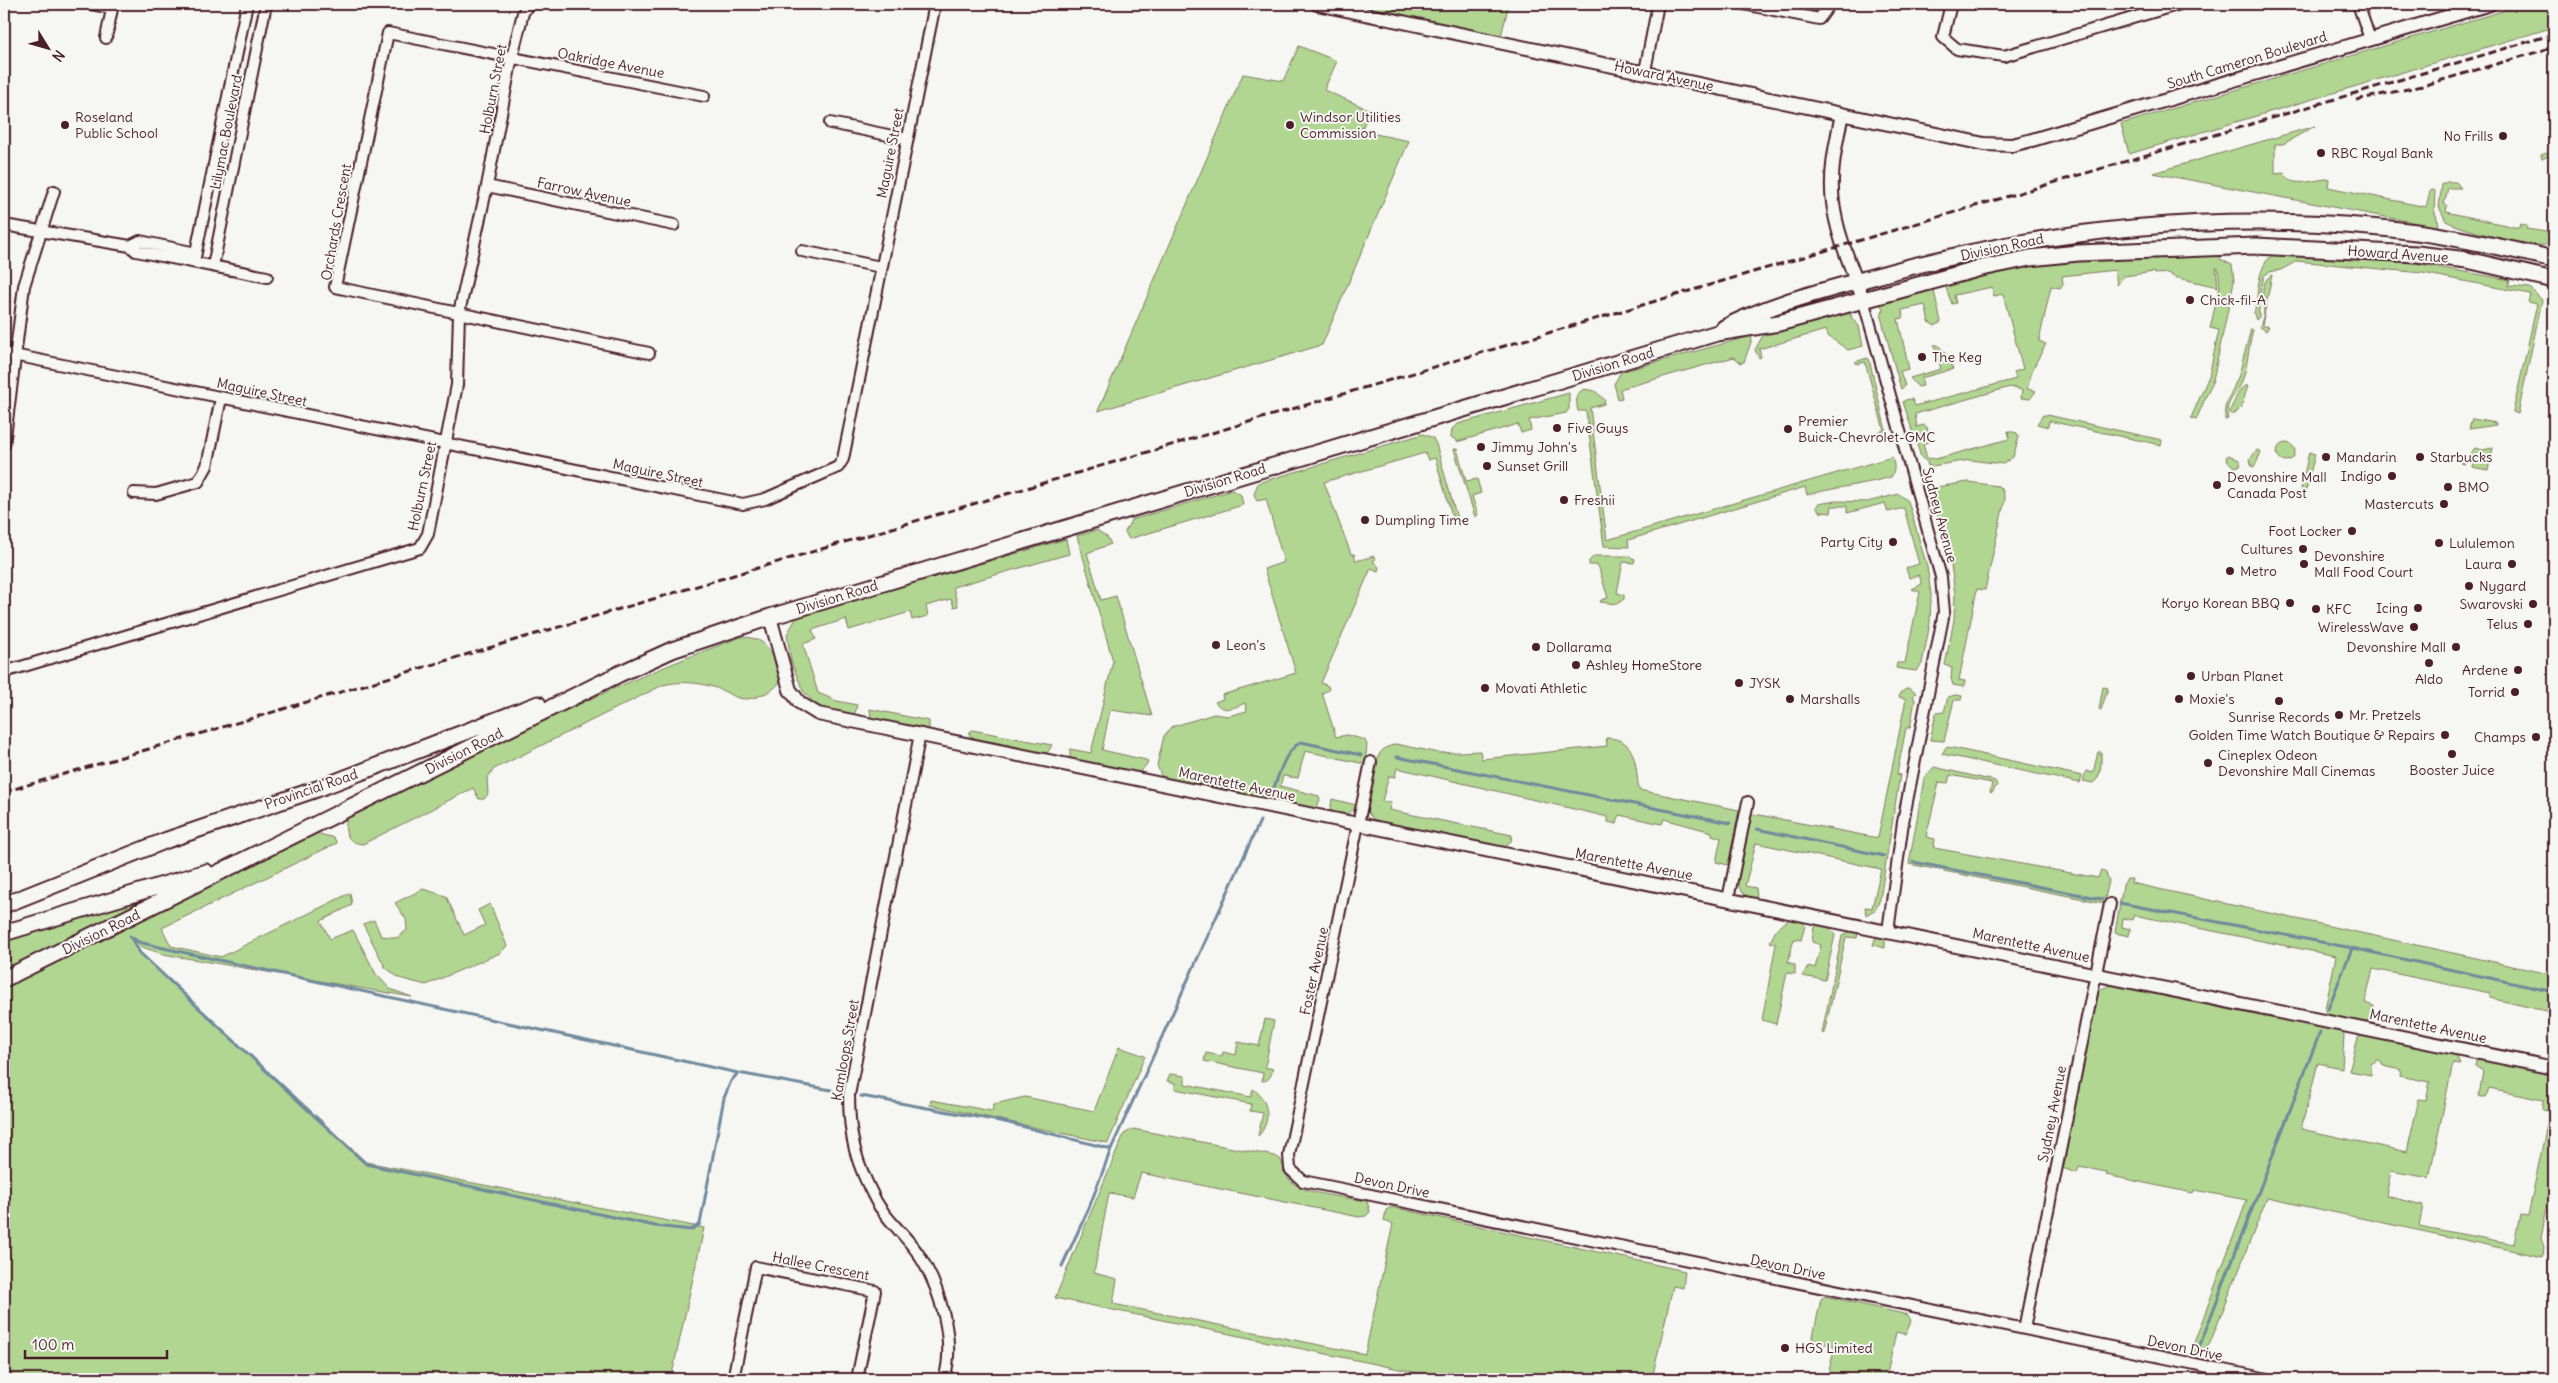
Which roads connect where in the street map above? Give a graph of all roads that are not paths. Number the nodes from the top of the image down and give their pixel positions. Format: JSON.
{"nodes":[{"id":1,"x":91,"y":4,"type":"edge"},
{"id":2,"x":247,"y":4,"type":"edge"},
{"id":3,"x":266,"y":4,"type":"edge"},
{"id":4,"x":528,"y":4,"type":"edge"},
{"id":5,"x":935,"y":4,"type":"edge"},
{"id":6,"x":1317,"y":4,"type":"edge"},
{"id":7,"x":1658,"y":4,"type":"edge"},
{"id":8,"x":1743,"y":4,"type":"edge"},
{"id":9,"x":1830,"y":4,"type":"edge"},
{"id":10,"x":1951,"y":4,"type":"edge"},
{"id":11,"x":2180,"y":4,"type":"edge"},
{"id":12,"x":2358,"y":4,"type":"edge"},
{"id":13,"x":2490,"y":4,"type":"edge"},
{"id":14,"x":113,"y":6,"type":"edge"},
{"id":15,"x":1774,"y":7,"type":"edge"},
{"id":16,"x":106,"y":38,"type":"dead end"},
{"id":17,"x":2370,"y":39,"type":"junction"},
{"id":18,"x":512,"y":57,"type":"junction"},
{"id":19,"x":1645,"y":71,"type":"junction"},
{"id":20,"x":704,"y":96,"type":"dead end"},
{"id":21,"x":1842,"y":114,"type":"junction"},
{"id":22,"x":830,"y":123,"type":"dead end"},
{"id":23,"x":907,"y":139,"type":"junction"},
{"id":24,"x":2012,"y":145,"type":"joint"},
{"id":25,"x":487,"y":186,"type":"junction"},
{"id":26,"x":54,"y":190,"type":"dead end"},
{"id":27,"x":2240,"y":223,"type":"joint"},
{"id":28,"x":4,"y":225,"type":"edge"},
{"id":29,"x":674,"y":225,"type":"dead end"},
{"id":30,"x":41,"y":233,"type":"junction"},
{"id":31,"x":2239,"y":246,"type":"joint"},
{"id":32,"x":802,"y":251,"type":"dead end"},
{"id":33,"x":195,"y":258,"type":"junction"},
{"id":34,"x":2554,"y":259,"type":"edge"},
{"id":35,"x":213,"y":266,"type":"junction"},
{"id":36,"x":881,"y":267,"type":"junction"},
{"id":37,"x":267,"y":277,"type":"dead end"},
{"id":38,"x":2554,"y":280,"type":"edge"},
{"id":39,"x":1857,"y":282,"type":"junction"},
{"id":40,"x":1863,"y":299,"type":"junction"},
{"id":41,"x":459,"y":313,"type":"junction"},
{"id":42,"x":1717,"y":333,"type":"junction"},
{"id":43,"x":649,"y":352,"type":"dead end"},
{"id":44,"x":4,"y":353,"type":"edge"},
{"id":45,"x":15,"y":356,"type":"junction"},
{"id":46,"x":221,"y":398,"type":"junction"},
{"id":47,"x":446,"y":444,"type":"junction"},
{"id":48,"x":4,"y":445,"type":"edge"},
{"id":49,"x":134,"y":493,"type":"dead end"},
{"id":50,"x":770,"y":617,"type":"junction"},
{"id":51,"x":4,"y":672,"type":"edge"},
{"id":52,"x":619,"y":674,"type":"junction"},
{"id":53,"x":920,"y":734,"type":"junction"},
{"id":54,"x":1371,"y":762,"type":"dead end"},
{"id":55,"x":1748,"y":802,"type":"dead end"},
{"id":56,"x":1358,"y":824,"type":"junction"},
{"id":57,"x":248,"y":860,"type":"junction"},
{"id":58,"x":1728,"y":899,"type":"junction"},
{"id":59,"x":2110,"y":904,"type":"dead end"},
{"id":60,"x":4,"y":905,"type":"edge"},
{"id":61,"x":1888,"y":932,"type":"junction"},
{"id":62,"x":4,"y":933,"type":"edge"},
{"id":63,"x":2096,"y":974,"type":"junction"},
{"id":64,"x":4,"y":979,"type":"edge"},
{"id":65,"x":2554,"y":1068,"type":"edge"},
{"id":66,"x":1303,"y":1181,"type":"joint"},
{"id":67,"x":2024,"y":1329,"type":"junction"},
{"id":68,"x":733,"y":1379,"type":"edge"},
{"id":69,"x":857,"y":1379,"type":"edge"},
{"id":70,"x":944,"y":1379,"type":"edge"},
{"id":71,"x":2268,"y":1379,"type":"edge"}],
"edges":[{"from":1,"to":14,"type":"street"},
{"from":2,"to":33,"type":"street","name":"Lilymac Boulevard"},
{"from":3,"to":35,"type":"street","name":"Lilymac Boulevard"},
{"from":4,"to":18,"type":"street","name":"Holburn Street"},
{"from":5,"to":23,"type":"street","name":"Maguire Street"},
{"from":6,"to":19,"type":"street","name":"Howard Avenue"},
{"from":7,"to":19,"type":"street"},
{"from":8,"to":15,"type":"street"},
{"from":9,"to":15,"type":"street"},
{"from":10,"to":11,"type":"street"},
{"from":12,"to":17,"type":"street"},
{"from":13,"to":17,"type":"street","name":"South Cameron Boulevard"},
{"from":14,"to":16,"type":"street"},
{"from":17,"to":24,"type":"street","name":"South Cameron Boulevard"},
{"from":18,"to":20,"type":"street","name":"Oakridge Avenue"},
{"from":18,"to":25,"type":"street","name":"Holburn Street"},
{"from":18,"to":41,"type":"street","name":"Orchards Crescent"},
{"from":19,"to":21,"type":"street","name":"Howard Avenue"},
{"from":21,"to":24,"type":"street","name":"Howard Avenue"},
{"from":21,"to":39,"type":"street","name":"Sydney Avenue"},
{"from":22,"to":23,"type":"street"},
{"from":23,"to":36,"type":"street","name":"Maguire Street"},
{"from":25,"to":29,"type":"street","name":"Farrow Avenue"},
{"from":25,"to":41,"type":"street","name":"Holburn Street"},
{"from":26,"to":30,"type":"street"},
{"from":27,"to":34,"type":"main road","name":"Howard Avenue"},
{"from":27,"to":39,"type":"main road","name":"Division Road"},
{"from":28,"to":30,"type":"street"},
{"from":30,"to":33,"type":"street"},
{"from":30,"to":45,"type":"street"},
{"from":31,"to":38,"type":"main road","name":"Howard Avenue"},
{"from":31,"to":40,"type":"main road","name":"Division Road"},
{"from":32,"to":36,"type":"street"},
{"from":33,"to":35,"type":"street"},
{"from":35,"to":37,"type":"street"},
{"from":36,"to":47,"type":"street","name":"Maguire Street"},
{"from":39,"to":40,"type":"street","name":"Sydney Avenue"},
{"from":39,"to":42,"type":"main road","name":"Division Road"},
{"from":40,"to":42,"type":"main road","name":"Division Road"},
{"from":40,"to":61,"type":"street","name":"Sydney Avenue"},
{"from":41,"to":43,"type":"street","name":"Orchards Crescent"},
{"from":41,"to":47,"type":"street","name":"Holburn Street"},
{"from":42,"to":50,"type":"main road","name":"Division Road"},
{"from":44,"to":45,"type":"street","name":"Maguire Street"},
{"from":45,"to":46,"type":"street","name":"Maguire Street"},
{"from":45,"to":48,"type":"street"},
{"from":46,"to":47,"type":"street","name":"Maguire Street"},
{"from":46,"to":49,"type":"street"},
{"from":47,"to":51,"type":"street","name":"Holburn Street"},
{"from":50,"to":52,"type":"main road","name":"Division Road"},
{"from":50,"to":53,"type":"street","name":"Marentette Avenue"},
{"from":52,"to":57,"type":"main road","name":"Division Road"},
{"from":52,"to":60,"type":"main road","name":"Provincial Road"},
{"from":53,"to":56,"type":"street","name":"Marentette Avenue"},
{"from":53,"to":70,"type":"street","name":"Kamloops Street"},
{"from":54,"to":56,"type":"street","name":"Foster Avenue"},
{"from":55,"to":58,"type":"street"},
{"from":56,"to":58,"type":"street","name":"Marentette Avenue"},
{"from":56,"to":66,"type":"street","name":"Foster Avenue"},
{"from":57,"to":62,"type":"main road"},
{"from":57,"to":64,"type":"main road","name":"Division Road"},
{"from":58,"to":61,"type":"street","name":"Marentette Avenue"},
{"from":59,"to":63,"type":"street","name":"Sydney Avenue"},
{"from":61,"to":63,"type":"street","name":"Marentette Avenue"},
{"from":63,"to":65,"type":"street","name":"Marentette Avenue"},
{"from":63,"to":67,"type":"street","name":"Sydney Avenue"},
{"from":66,"to":67,"type":"street","name":"Devon Drive"},
{"from":67,"to":71,"type":"street","name":"Devon Drive"},
{"from":68,"to":69,"type":"street","name":"Hallee Crescent"}]}
